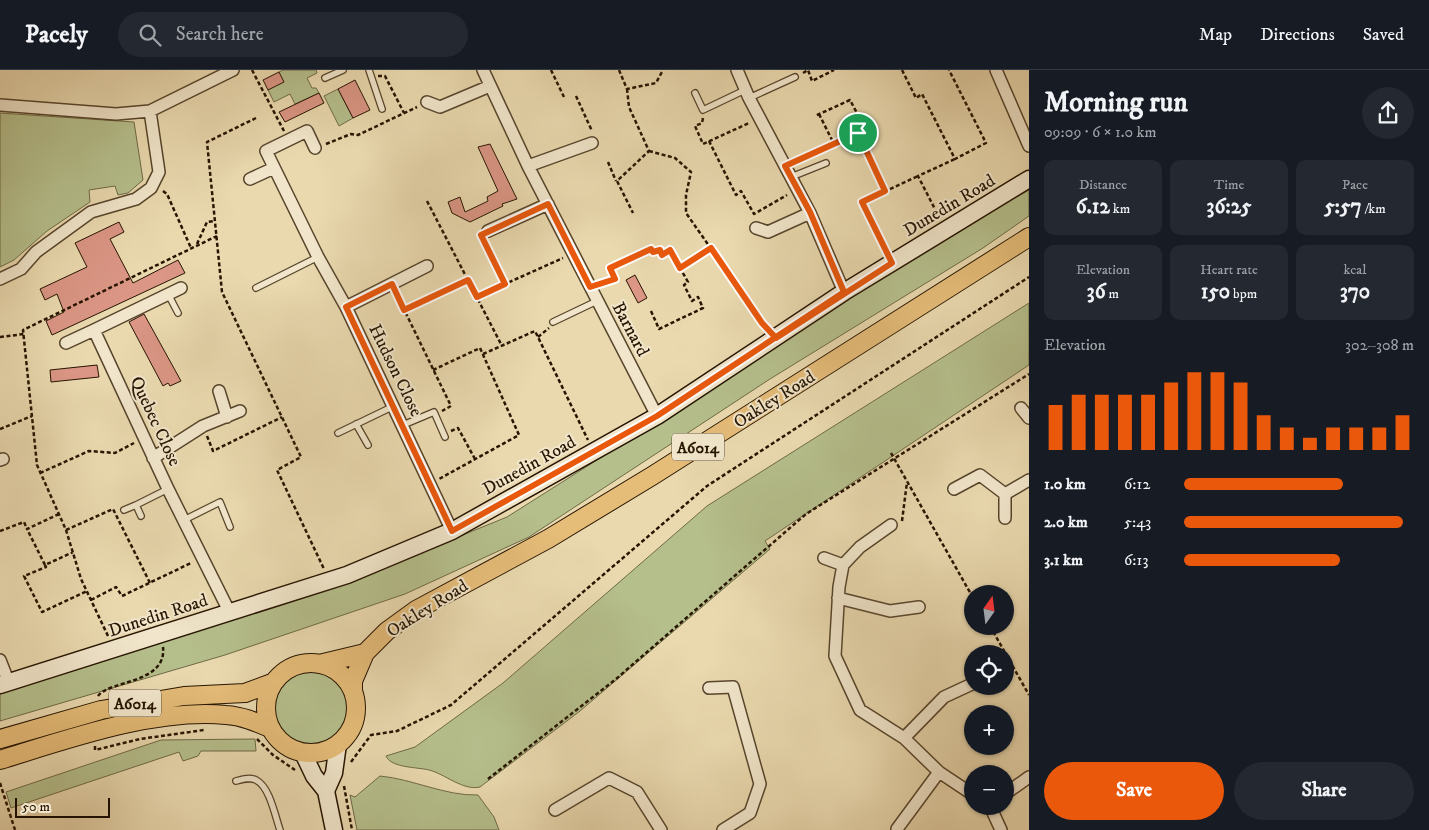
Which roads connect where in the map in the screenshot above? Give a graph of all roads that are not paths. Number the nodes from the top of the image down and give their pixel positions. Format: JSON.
{"nodes":[{"id":1,"x":233,"y":70,"type":"edge"},
{"id":2,"x":343,"y":70,"type":"edge"},
{"id":3,"x":483,"y":70,"type":"edge"},
{"id":4,"x":737,"y":70,"type":"edge"},
{"id":5,"x":996,"y":70,"type":"edge"},
{"id":6,"x":371,"y":73,"type":"edge"},
{"id":7,"x":795,"y":77,"type":"road end"},
{"id":8,"x":324,"y":78,"type":"dead end"},
{"id":9,"x":490,"y":86,"type":"junction"},
{"id":10,"x":695,"y":93,"type":"dead end"},
{"id":11,"x":747,"y":94,"type":"junction"},
{"id":12,"x":427,"y":102,"type":"road end"},
{"id":13,"x":0,"y":105,"type":"edge"},
{"id":14,"x":382,"y":109,"type":"dead end"},
{"id":15,"x":150,"y":111,"type":"junction"},
{"id":16,"x":592,"y":143,"type":"road end"},
{"id":17,"x":1029,"y":146,"type":"edge"},
{"id":18,"x":315,"y":148,"type":"road end"},
{"id":19,"x":826,"y":162,"type":"dead end"},
{"id":20,"x":528,"y":166,"type":"junction"},
{"id":21,"x":274,"y":168,"type":"junction"},
{"id":22,"x":791,"y":177,"type":"junction"},
{"id":23,"x":250,"y":179,"type":"dead end"},
{"id":24,"x":1029,"y":179,"type":"edge"},
{"id":25,"x":548,"y":204,"type":"junction"},
{"id":26,"x":810,"y":212,"type":"junction"},
{"id":27,"x":756,"y":228,"type":"dead end"},
{"id":28,"x":488,"y":231,"type":"road end"},
{"id":29,"x":1029,"y":237,"type":"edge"},
{"id":30,"x":318,"y":257,"type":"junction"},
{"id":31,"x":428,"y":266,"type":"dead end"},
{"id":32,"x":0,"y":279,"type":"edge"},
{"id":33,"x":181,"y":288,"type":"dead end"},
{"id":34,"x":256,"y":288,"type":"dead end"},
{"id":35,"x":844,"y":292,"type":"junction"},
{"id":36,"x":168,"y":294,"type":"junction"},
{"id":37,"x":597,"y":301,"type":"junction"},
{"id":38,"x":346,"y":307,"type":"junction"},
{"id":39,"x":178,"y":313,"type":"dead end"},
{"id":40,"x":553,"y":322,"type":"road end"},
{"id":41,"x":94,"y":330,"type":"junction"},
{"id":42,"x":66,"y":343,"type":"dead end"},
{"id":43,"x":218,"y":391,"type":"dead end"},
{"id":44,"x":394,"y":406,"type":"junction"},
{"id":45,"x":1021,"y":408,"type":"dead end"},
{"id":46,"x":240,"y":411,"type":"dead end"},
{"id":47,"x":657,"y":416,"type":"junction"},
{"id":48,"x":227,"y":417,"type":"junction"},
{"id":49,"x":1029,"y":418,"type":"edge"},
{"id":50,"x":356,"y":424,"type":"junction"},
{"id":51,"x":403,"y":425,"type":"junction"},
{"id":52,"x":338,"y":432,"type":"dead end"},
{"id":53,"x":445,"y":436,"type":"road end"},
{"id":54,"x":368,"y":445,"type":"dead end"},
{"id":55,"x":154,"y":458,"type":"junction"},
{"id":56,"x":1029,"y":480,"type":"edge"},
{"id":57,"x":168,"y":489,"type":"junction"},
{"id":58,"x":954,"y":489,"type":"dead end"},
{"id":59,"x":1005,"y":494,"type":"junction"},
{"id":60,"x":136,"y":505,"type":"junction"},
{"id":61,"x":124,"y":510,"type":"dead end"},
{"id":62,"x":141,"y":516,"type":"dead end"},
{"id":63,"x":1005,"y":518,"type":"dead end"},
{"id":64,"x":184,"y":520,"type":"junction"},
{"id":65,"x":891,"y":525,"type":"road end"},
{"id":66,"x":230,"y":527,"type":"dead end"},
{"id":67,"x":452,"y":531,"type":"junction"},
{"id":68,"x":824,"y":558,"type":"dead end"},
{"id":69,"x":843,"y":565,"type":"junction"},
{"id":70,"x":838,"y":598,"type":"junction"},
{"id":71,"x":919,"y":607,"type":"dead end"},
{"id":72,"x":230,"y":612,"type":"junction"},
{"id":73,"x":365,"y":653,"type":"junction"},
{"id":74,"x":0,"y":660,"type":"edge"},
{"id":75,"x":320,"y":664,"type":"junction"},
{"id":76,"x":5,"y":684,"type":"edge"},
{"id":77,"x":272,"y":684,"type":"junction"},
{"id":78,"x":709,"y":688,"type":"dead end"},
{"id":79,"x":964,"y":688,"type":"edge"},
{"id":80,"x":353,"y":692,"type":"junction"},
{"id":81,"x":262,"y":732,"type":"junction"},
{"id":82,"x":904,"y":738,"type":"junction"},
{"id":83,"x":0,"y":740,"type":"edge"},
{"id":84,"x":338,"y":744,"type":"junction"},
{"id":85,"x":303,"y":753,"type":"junction"},
{"id":86,"x":0,"y":760,"type":"edge"},
{"id":87,"x":939,"y":772,"type":"junction"},
{"id":88,"x":1029,"y":777,"type":"edge"},
{"id":89,"x":236,"y":781,"type":"dead end"},
{"id":90,"x":1014,"y":788,"type":"edge"},
{"id":91,"x":964,"y":789,"type":"edge"},
{"id":92,"x":326,"y":791,"type":"junction"},
{"id":93,"x":555,"y":810,"type":"dead end"},
{"id":94,"x":994,"y":815,"type":"edge"},
{"id":95,"x":897,"y":828,"type":"dead end"},
{"id":96,"x":280,"y":830,"type":"edge"},
{"id":97,"x":334,"y":830,"type":"edge"},
{"id":98,"x":661,"y":830,"type":"edge"},
{"id":99,"x":723,"y":830,"type":"edge"},
{"id":100,"x":1002,"y":830,"type":"edge"}],
"edges":[{"from":1,"to":15,"type":"street"},
{"from":2,"to":8,"type":"lane"},
{"from":3,"to":9,"type":"street","name":"Barnard"},
{"from":4,"to":11,"type":"street"},
{"from":5,"to":17,"type":"street"},
{"from":6,"to":14,"type":"lane"},
{"from":7,"to":11,"type":"lane"},
{"from":9,"to":12,"type":"street"},
{"from":9,"to":20,"type":"street","name":"Barnard"},
{"from":10,"to":11,"type":"lane"},
{"from":11,"to":22,"type":"street"},
{"from":13,"to":15,"type":"street"},
{"from":15,"to":32,"type":"street"},
{"from":16,"to":20,"type":"street"},
{"from":18,"to":21,"type":"street","name":"Hudson Close"},
{"from":19,"to":22,"type":"lane"},
{"from":20,"to":25,"type":"street","name":"Barnard"},
{"from":21,"to":23,"type":"street"},
{"from":21,"to":30,"type":"street","name":"Hudson Close"},
{"from":22,"to":26,"type":"street"},
{"from":24,"to":35,"type":"street","name":"Dunedin Road"},
{"from":25,"to":28,"type":"street"},
{"from":25,"to":37,"type":"street","name":"Barnard"},
{"from":26,"to":27,"type":"street"},
{"from":26,"to":35,"type":"street"},
{"from":29,"to":73,"type":"main road","name":"Oakley Road","number":"A6014"},
{"from":30,"to":34,"type":"lane"},
{"from":30,"to":38,"type":"street","name":"Hudson Close"},
{"from":31,"to":38,"type":"street"},
{"from":33,"to":36,"type":"street"},
{"from":35,"to":47,"type":"street","name":"Dunedin Road"},
{"from":36,"to":39,"type":"lane"},
{"from":36,"to":41,"type":"street"},
{"from":37,"to":40,"type":"lane"},
{"from":37,"to":47,"type":"street","name":"Barnard"},
{"from":38,"to":44,"type":"street","name":"Hudson Close"},
{"from":41,"to":42,"type":"street"},
{"from":41,"to":55,"type":"street","name":"Quebec Close"},
{"from":43,"to":48,"type":"street"},
{"from":44,"to":50,"type":"lane"},
{"from":44,"to":51,"type":"street","name":"Hudson Close"},
{"from":45,"to":49,"type":"street"},
{"from":46,"to":48,"type":"street"},
{"from":47,"to":67,"type":"street","name":"Dunedin Road"},
{"from":48,"to":55,"type":"street"},
{"from":50,"to":52,"type":"lane"},
{"from":50,"to":54,"type":"lane"},
{"from":51,"to":53,"type":"lane"},
{"from":51,"to":67,"type":"street","name":"Hudson Close"},
{"from":55,"to":57,"type":"street","name":"Quebec Close"},
{"from":56,"to":59,"type":"street"},
{"from":57,"to":60,"type":"lane"},
{"from":57,"to":64,"type":"street","name":"Quebec Close"},
{"from":58,"to":59,"type":"street"},
{"from":59,"to":63,"type":"street"},
{"from":60,"to":61,"type":"lane"},
{"from":60,"to":62,"type":"lane"},
{"from":64,"to":66,"type":"lane"},
{"from":64,"to":72,"type":"street","name":"Quebec Close"},
{"from":65,"to":69,"type":"street"},
{"from":67,"to":72,"type":"street","name":"Dunedin Road"},
{"from":68,"to":69,"type":"street"},
{"from":69,"to":70,"type":"street"},
{"from":70,"to":71,"type":"street"},
{"from":70,"to":82,"type":"street"},
{"from":72,"to":76,"type":"street","name":"Dunedin Road"},
{"from":73,"to":75,"type":"main road"},
{"from":73,"to":80,"type":"main road","name":"Oakley Road"},
{"from":74,"to":76,"type":"street"},
{"from":75,"to":77,"type":"main road"},
{"from":75,"to":80,"type":"main road"},
{"from":77,"to":81,"type":"main road"},
{"from":77,"to":83,"type":"main road","number":"A6014"},
{"from":78,"to":99,"type":"street"},
{"from":79,"to":82,"type":"street"},
{"from":80,"to":84,"type":"main road"},
{"from":81,"to":85,"type":"main road"},
{"from":81,"to":86,"type":"main road","number":"A6014"},
{"from":82,"to":87,"type":"street"},
{"from":84,"to":85,"type":"main road"},
{"from":84,"to":92,"type":"street"},
{"from":85,"to":92,"type":"street"},
{"from":87,"to":91,"type":"street"},
{"from":87,"to":95,"type":"street"},
{"from":88,"to":90,"type":"street"},
{"from":89,"to":96,"type":"lane"},
{"from":92,"to":97,"type":"street"},
{"from":93,"to":98,"type":"street"},
{"from":94,"to":100,"type":"street"}]}
